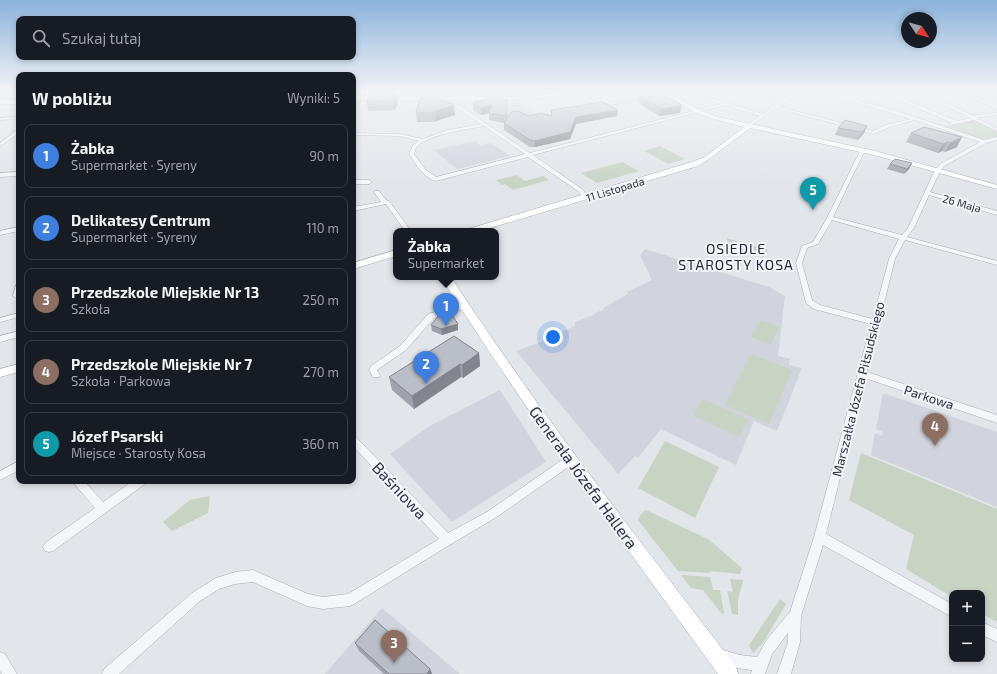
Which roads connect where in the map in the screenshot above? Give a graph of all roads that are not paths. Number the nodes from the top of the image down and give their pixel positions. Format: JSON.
{"nodes":[{"id":1,"x":480,"y":122,"type":"edge"},
{"id":2,"x":653,"y":122,"type":"edge"},
{"id":3,"x":734,"y":122,"type":"edge"},
{"id":4,"x":754,"y":122,"type":"edge"},
{"id":5,"x":834,"y":122,"type":"edge"},
{"id":6,"x":902,"y":122,"type":"edge"},
{"id":7,"x":925,"y":122,"type":"edge"},
{"id":8,"x":982,"y":122,"type":"edge"},
{"id":9,"x":957,"y":123,"type":"edge"},
{"id":10,"x":484,"y":125,"type":"junction"},
{"id":11,"x":749,"y":126,"type":"junction"},
{"id":12,"x":939,"y":127,"type":"junction"},
{"id":13,"x":997,"y":130,"type":"edge"},
{"id":14,"x":16,"y":133,"type":"edge"},
{"id":15,"x":356,"y":134,"type":"edge"},
{"id":16,"x":997,"y":138,"type":"edge"},
{"id":17,"x":422,"y":140,"type":"junction"},
{"id":18,"x":984,"y":142,"type":"junction"},
{"id":19,"x":0,"y":145,"type":"edge"},
{"id":20,"x":862,"y":150,"type":"junction"},
{"id":21,"x":529,"y":155,"type":"junction"},
{"id":22,"x":938,"y":170,"type":"junction"},
{"id":23,"x":16,"y":174,"type":"edge"},
{"id":24,"x":0,"y":175,"type":"edge"},
{"id":25,"x":356,"y":182,"type":"edge"},
{"id":26,"x":369,"y":182,"type":"dead end"},
{"id":27,"x":997,"y":187,"type":"edge"},
{"id":28,"x":377,"y":192,"type":"dead end"},
{"id":29,"x":927,"y":193,"type":"junction"},
{"id":30,"x":586,"y":197,"type":"junction"},
{"id":31,"x":384,"y":202,"type":"junction"},
{"id":32,"x":356,"y":208,"type":"edge"},
{"id":33,"x":997,"y":213,"type":"edge"},
{"id":34,"x":830,"y":218,"type":"junction"},
{"id":35,"x":406,"y":228,"type":"edge"},
{"id":36,"x":481,"y":228,"type":"edge"},
{"id":37,"x":16,"y":230,"type":"edge"},
{"id":38,"x":0,"y":233,"type":"edge"},
{"id":39,"x":903,"y":238,"type":"junction"},
{"id":40,"x":393,"y":254,"type":"edge"},
{"id":41,"x":997,"y":263,"type":"edge"},
{"id":42,"x":356,"y":265,"type":"edge"},
{"id":43,"x":448,"y":280,"type":"edge"},
{"id":44,"x":465,"y":306,"type":"junction"},
{"id":45,"x":16,"y":316,"type":"edge"},
{"id":46,"x":0,"y":320,"type":"edge"},
{"id":47,"x":875,"y":322,"type":"junction"},
{"id":48,"x":16,"y":335,"type":"edge"},
{"id":49,"x":0,"y":339,"type":"edge"},
{"id":50,"x":16,"y":369,"type":"edge"},
{"id":51,"x":0,"y":373,"type":"edge"},
{"id":52,"x":862,"y":374,"type":"junction"},
{"id":53,"x":376,"y":375,"type":"dead end"},
{"id":54,"x":997,"y":420,"type":"edge"},
{"id":55,"x":356,"y":443,"type":"edge"},
{"id":56,"x":570,"y":460,"type":"junction"},
{"id":57,"x":16,"y":467,"type":"edge"},
{"id":58,"x":0,"y":476,"type":"edge"},
{"id":59,"x":80,"y":484,"type":"edge"},
{"id":60,"x":137,"y":484,"type":"edge"},
{"id":61,"x":103,"y":509,"type":"junction"},
{"id":62,"x":820,"y":537,"type":"junction"},
{"id":63,"x":447,"y":540,"type":"junction"},
{"id":64,"x":49,"y":547,"type":"dead end"},
{"id":65,"x":949,"y":609,"type":"edge"},
{"id":66,"x":795,"y":616,"type":"junction"},
{"id":67,"x":985,"y":630,"type":"edge"},
{"id":68,"x":997,"y":636,"type":"edge"},
{"id":69,"x":714,"y":654,"type":"junction"},
{"id":70,"x":0,"y":659,"type":"edge"},
{"id":71,"x":759,"y":669,"type":"edge"},
{"id":72,"x":10,"y":674,"type":"edge"},
{"id":73,"x":109,"y":674,"type":"edge"},
{"id":74,"x":729,"y":674,"type":"edge"},
{"id":75,"x":784,"y":674,"type":"edge"}],
"edges":[{"from":1,"to":10,"type":"street"},
{"from":2,"to":21,"type":"street"},
{"from":3,"to":11,"type":"street"},
{"from":4,"to":11,"type":"street"},
{"from":5,"to":6,"type":"street"},
{"from":7,"to":12,"type":"street"},
{"from":8,"to":13,"type":"street"},
{"from":9,"to":12,"type":"street"},
{"from":10,"to":17,"type":"street"},
{"from":10,"to":21,"type":"street"},
{"from":11,"to":20,"type":"street"},
{"from":11,"to":30,"type":"street","name":"11 Listopada"},
{"from":12,"to":18,"type":"street"},
{"from":14,"to":19,"type":"street"},
{"from":15,"to":17,"type":"street"},
{"from":16,"to":18,"type":"street"},
{"from":17,"to":21,"type":"street"},
{"from":18,"to":22,"type":"street"},
{"from":20,"to":22,"type":"street"},
{"from":20,"to":34,"type":"street"},
{"from":21,"to":30,"type":"street"},
{"from":22,"to":27,"type":"street"},
{"from":22,"to":29,"type":"street","name":"Marszałka Józefa Piłsudskiego"},
{"from":23,"to":24,"type":"street"},
{"from":25,"to":26,"type":"street"},
{"from":28,"to":31,"type":"street"},
{"from":29,"to":33,"type":"street","name":"26 Maja"},
{"from":29,"to":39,"type":"street","name":"Marszałka Józefa Piłsudskiego"},
{"from":30,"to":36,"type":"street","name":"11 Listopada"},
{"from":31,"to":32,"type":"street"},
{"from":31,"to":35,"type":"street"},
{"from":34,"to":39,"type":"street"},
{"from":34,"to":47,"type":"street"},
{"from":37,"to":38,"type":"street"},
{"from":39,"to":41,"type":"street"},
{"from":39,"to":47,"type":"street","name":"Marszałka Józefa Piłsudskiego"},
{"from":40,"to":42,"type":"street"},
{"from":43,"to":44,"type":"street","name":"Generała Józefa Hallera"},
{"from":44,"to":53,"type":"street"},
{"from":44,"to":56,"type":"street","name":"Generała Józefa Hallera"},
{"from":45,"to":46,"type":"street"},
{"from":47,"to":52,"type":"street","name":"Marszałka Józefa Piłsudskiego"},
{"from":48,"to":49,"type":"street"},
{"from":50,"to":51,"type":"street"},
{"from":52,"to":54,"type":"street","name":"Parkowa"},
{"from":52,"to":62,"type":"street","name":"Marszałka Józefa Piłsudskiego"},
{"from":55,"to":63,"type":"street","name":"Baśniowa"},
{"from":56,"to":63,"type":"street"},
{"from":56,"to":69,"type":"street","name":"Generała Józefa Hallera"},
{"from":57,"to":58,"type":"street"},
{"from":59,"to":61,"type":"street"},
{"from":60,"to":61,"type":"street"},
{"from":61,"to":64,"type":"street"},
{"from":62,"to":65,"type":"street"},
{"from":62,"to":66,"type":"street","name":"Marszałka Józefa Piłsudskiego"},
{"from":63,"to":73,"type":"street"},
{"from":66,"to":71,"type":"street","name":"Marszałka Józefa Piłsudskiego"},
{"from":66,"to":75,"type":"street","name":"Marszałka Józefa Piłsudskiego"},
{"from":67,"to":68,"type":"street"},
{"from":69,"to":71,"type":"street","name":"Marszałka Józefa Piłsudskiego"},
{"from":69,"to":74,"type":"street","name":"Generała Józefa Hallera"},
{"from":70,"to":72,"type":"street"}]}
